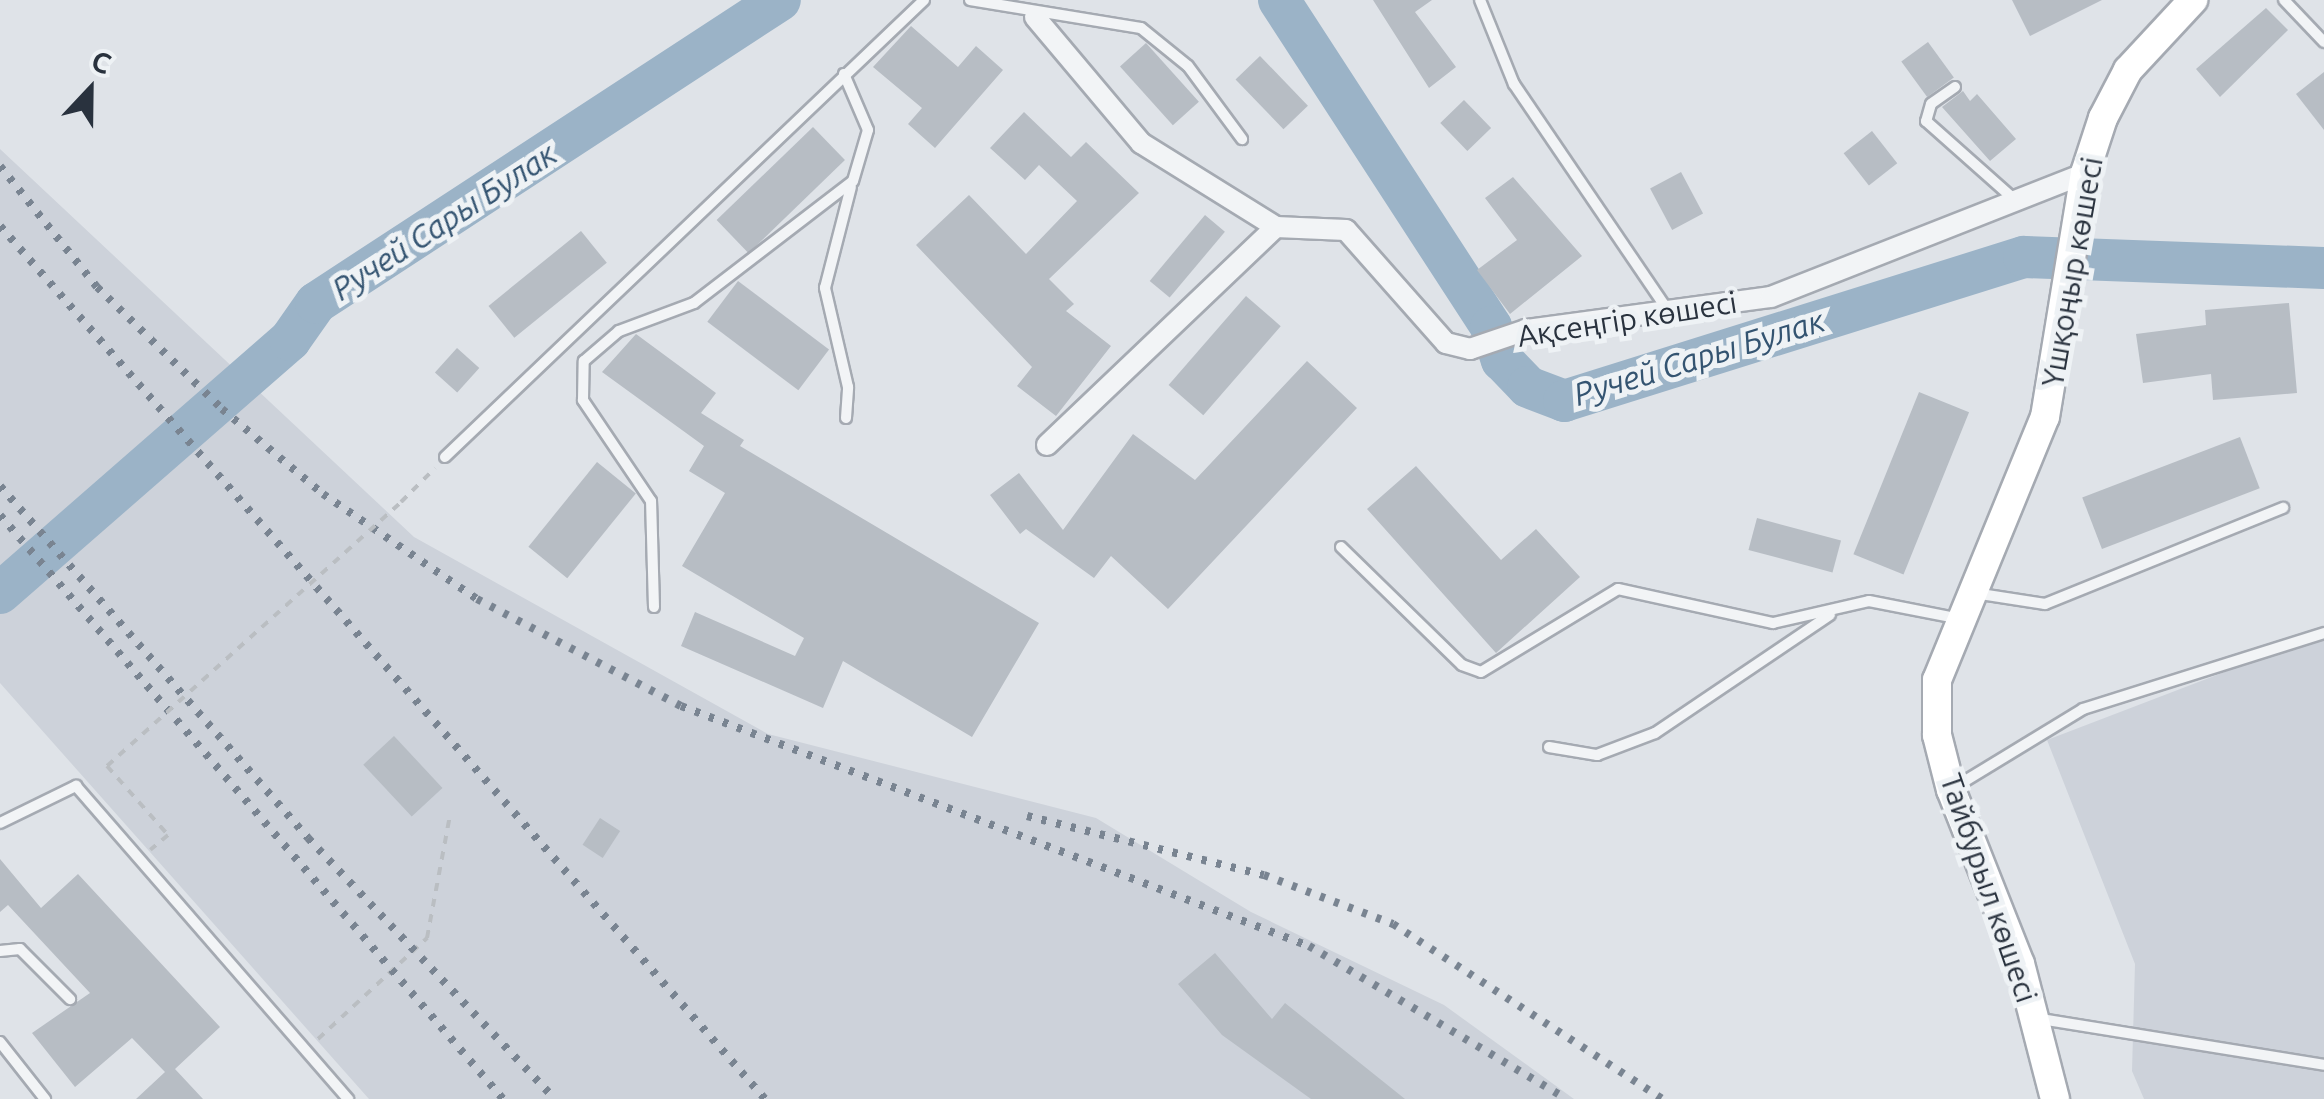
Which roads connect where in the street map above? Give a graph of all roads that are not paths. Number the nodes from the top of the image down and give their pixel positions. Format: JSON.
{"nodes":[{"id":1,"x":924,"y":0,"type":"edge"},
{"id":2,"x":970,"y":0,"type":"edge"},
{"id":3,"x":1480,"y":0,"type":"edge"},
{"id":4,"x":2193,"y":0,"type":"edge"},
{"id":5,"x":2284,"y":0,"type":"edge"},
{"id":6,"x":1035,"y":18,"type":"junction"},
{"id":7,"x":2324,"y":42,"type":"edge"},
{"id":8,"x":844,"y":74,"type":"junction"},
{"id":9,"x":1955,"y":86,"type":"dead end"},
{"id":10,"x":1242,"y":138,"type":"dead end"},
{"id":11,"x":2085,"y":174,"type":"junction"},
{"id":12,"x":854,"y":182,"type":"junction"},
{"id":13,"x":2015,"y":200,"type":"junction"},
{"id":14,"x":1276,"y":227,"type":"junction"},
{"id":15,"x":1666,"y":308,"type":"junction"},
{"id":16,"x":846,"y":418,"type":"dead end"},
{"id":17,"x":1047,"y":445,"type":"dead end"},
{"id":18,"x":445,"y":457,"type":"road end"},
{"id":19,"x":2283,"y":508,"type":"dead end"},
{"id":20,"x":1341,"y":547,"type":"dead end"},
{"id":21,"x":1848,"y":603,"type":"junction"},
{"id":22,"x":1962,"y":605,"type":"junction"},
{"id":23,"x":654,"y":607,"type":"dead end"},
{"id":24,"x":2324,"y":633,"type":"edge"},
{"id":25,"x":1937,"y":735,"type":"joint"},
{"id":26,"x":1548,"y":746,"type":"dead end"},
{"id":27,"x":1952,"y":790,"type":"junction"},
{"id":28,"x":0,"y":824,"type":"edge"},
{"id":29,"x":0,"y":951,"type":"edge"},
{"id":30,"x":70,"y":999,"type":"dead end"},
{"id":31,"x":2034,"y":1018,"type":"junction"},
{"id":32,"x":0,"y":1042,"type":"edge"},
{"id":33,"x":2324,"y":1065,"type":"edge"},
{"id":34,"x":44,"y":1099,"type":"edge"},
{"id":35,"x":348,"y":1099,"type":"edge"},
{"id":36,"x":2055,"y":1099,"type":"edge"}],
"edges":[{"from":1,"to":8,"type":"lane"},
{"from":2,"to":6,"type":"lane"},
{"from":3,"to":15,"type":"lane"},
{"from":4,"to":11,"type":"main road","name":"Үшқоңыр көшесі"},
{"from":5,"to":7,"type":"lane"},
{"from":6,"to":10,"type":"lane"},
{"from":6,"to":14,"type":"street"},
{"from":8,"to":12,"type":"lane"},
{"from":8,"to":18,"type":"lane"},
{"from":9,"to":13,"type":"lane"},
{"from":11,"to":13,"type":"street","name":"Ақсеңгір көшесі"},
{"from":11,"to":22,"type":"main road","name":"Үшқоңыр көшесі"},
{"from":12,"to":16,"type":"lane"},
{"from":12,"to":23,"type":"lane"},
{"from":13,"to":15,"type":"street","name":"Ақсеңгір көшесі"},
{"from":14,"to":15,"type":"street","name":"Ақсеңгір көшесі"},
{"from":14,"to":17,"type":"street"},
{"from":19,"to":22,"type":"lane"},
{"from":20,"to":21,"type":"lane"},
{"from":21,"to":22,"type":"lane"},
{"from":21,"to":26,"type":"lane"},
{"from":22,"to":25,"type":"main road","name":"Үшқоңыр көшесі"},
{"from":24,"to":27,"type":"lane"},
{"from":25,"to":27,"type":"main road","name":"Тайбурыл көшесі"},
{"from":27,"to":31,"type":"main road","name":"Тайбурыл көшесі"},
{"from":28,"to":35,"type":"lane"},
{"from":29,"to":30,"type":"lane"},
{"from":31,"to":33,"type":"lane"},
{"from":31,"to":36,"type":"main road","name":"Тайбурыл көшесі"},
{"from":32,"to":34,"type":"lane"}]}
